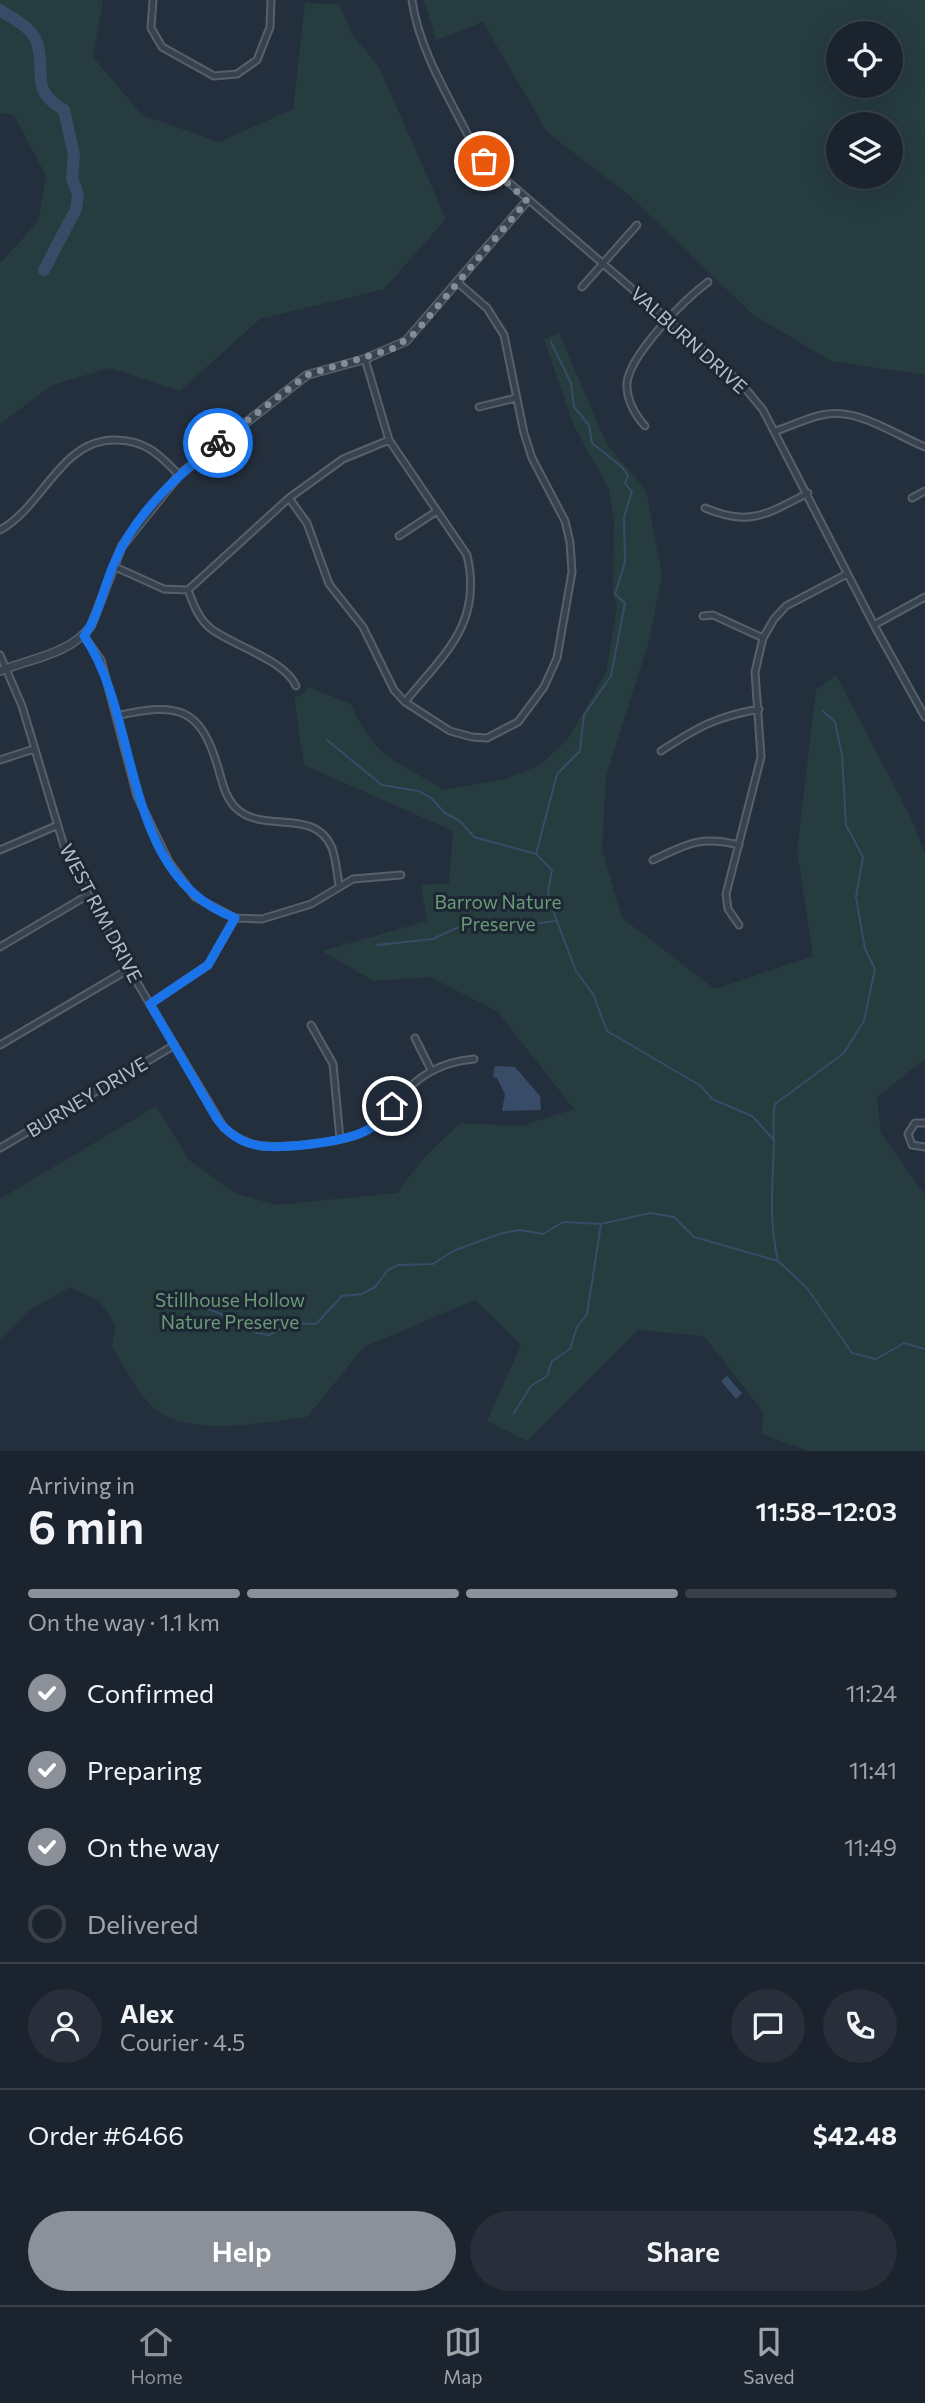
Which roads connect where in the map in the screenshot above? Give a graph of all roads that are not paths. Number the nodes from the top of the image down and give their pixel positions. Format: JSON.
{"nodes":[{"id":1,"x":153,"y":0,"type":"edge"},
{"id":2,"x":271,"y":0,"type":"edge"},
{"id":3,"x":412,"y":0,"type":"edge"},
{"id":4,"x":527,"y":201,"type":"junction"},
{"id":5,"x":637,"y":225,"type":"dead end"},
{"id":6,"x":604,"y":264,"type":"junction"},
{"id":7,"x":457,"y":282,"type":"junction"},
{"id":8,"x":708,"y":282,"type":"dead end"},
{"id":9,"x":582,"y":287,"type":"dead end"},
{"id":10,"x":669,"y":320,"type":"junction"},
{"id":11,"x":365,"y":359,"type":"junction"},
{"id":12,"x":516,"y":398,"type":"junction"},
{"id":13,"x":479,"y":407,"type":"dead end"},
{"id":14,"x":645,"y":426,"type":"dead end"},
{"id":15,"x":776,"y":431,"type":"junction"},
{"id":16,"x":388,"y":440,"type":"junction"},
{"id":17,"x":925,"y":447,"type":"edge"},
{"id":18,"x":179,"y":475,"type":"junction"},
{"id":19,"x":925,"y":491,"type":"edge"},
{"id":20,"x":807,"y":493,"type":"junction"},
{"id":21,"x":289,"y":498,"type":"junction"},
{"id":22,"x":912,"y":498,"type":"dead end"},
{"id":23,"x":705,"y":508,"type":"dead end"},
{"id":24,"x":437,"y":511,"type":"junction"},
{"id":25,"x":0,"y":530,"type":"edge"},
{"id":26,"x":399,"y":536,"type":"dead end"},
{"id":27,"x":113,"y":566,"type":"junction"},
{"id":28,"x":847,"y":574,"type":"junction"},
{"id":29,"x":188,"y":590,"type":"junction"},
{"id":30,"x":925,"y":597,"type":"edge"},
{"id":31,"x":703,"y":616,"type":"dead end"},
{"id":32,"x":874,"y":625,"type":"junction"},
{"id":33,"x":84,"y":636,"type":"junction"},
{"id":34,"x":763,"y":638,"type":"junction"},
{"id":35,"x":0,"y":655,"type":"edge"},
{"id":36,"x":4,"y":670,"type":"edge"},
{"id":37,"x":296,"y":686,"type":"dead end"},
{"id":38,"x":405,"y":702,"type":"junction"},
{"id":39,"x":925,"y":702,"type":"edge"},
{"id":40,"x":918,"y":705,"type":"junction"},
{"id":41,"x":759,"y":709,"type":"junction"},
{"id":42,"x":116,"y":716,"type":"junction"},
{"id":43,"x":925,"y":717,"type":"edge"},
{"id":44,"x":34,"y":749,"type":"junction"},
{"id":45,"x":660,"y":751,"type":"dead end"},
{"id":46,"x":0,"y":760,"type":"edge"},
{"id":47,"x":57,"y":826,"type":"junction"},
{"id":48,"x":739,"y":845,"type":"junction"},
{"id":49,"x":0,"y":850,"type":"edge"},
{"id":50,"x":653,"y":860,"type":"dead end"},
{"id":51,"x":401,"y":875,"type":"dead end"},
{"id":52,"x":339,"y":885,"type":"junction"},
{"id":53,"x":88,"y":895,"type":"junction"},
{"id":54,"x":235,"y":918,"type":"junction"},
{"id":55,"x":739,"y":925,"type":"dead end"},
{"id":56,"x":0,"y":947,"type":"edge"},
{"id":57,"x":128,"y":969,"type":"junction"},
{"id":58,"x":150,"y":1004,"type":"junction"},
{"id":59,"x":311,"y":1025,"type":"dead end"},
{"id":60,"x":415,"y":1038,"type":"dead end"},
{"id":61,"x":0,"y":1045,"type":"edge"},
{"id":62,"x":173,"y":1046,"type":"junction"},
{"id":63,"x":474,"y":1059,"type":"dead end"},
{"id":64,"x":431,"y":1070,"type":"junction"},
{"id":65,"x":925,"y":1123,"type":"edge"},
{"id":66,"x":340,"y":1139,"type":"junction"},
{"id":67,"x":925,"y":1147,"type":"edge"},
{"id":68,"x":0,"y":1148,"type":"edge"}],
"edges":[{"from":1,"to":2,"type":"street"},
{"from":3,"to":4,"type":"street","name":"VALBURN DRIVE"},
{"from":4,"to":6,"type":"street","name":"VALBURN DRIVE"},
{"from":4,"to":7,"type":"street"},
{"from":5,"to":6,"type":"street"},
{"from":6,"to":9,"type":"street"},
{"from":6,"to":10,"type":"street","name":"VALBURN DRIVE"},
{"from":7,"to":11,"type":"street"},
{"from":7,"to":12,"type":"street"},
{"from":8,"to":10,"type":"street"},
{"from":10,"to":14,"type":"street"},
{"from":10,"to":15,"type":"street","name":"VALBURN DRIVE"},
{"from":11,"to":16,"type":"street"},
{"from":11,"to":18,"type":"street"},
{"from":12,"to":13,"type":"street"},
{"from":12,"to":38,"type":"street"},
{"from":15,"to":17,"type":"street"},
{"from":15,"to":20,"type":"street","name":"VALBURN DRIVE"},
{"from":16,"to":21,"type":"street"},
{"from":16,"to":24,"type":"street"},
{"from":18,"to":25,"type":"street"},
{"from":18,"to":27,"type":"street"},
{"from":19,"to":22,"type":"street"},
{"from":20,"to":23,"type":"street"},
{"from":20,"to":28,"type":"street","name":"VALBURN DRIVE"},
{"from":21,"to":29,"type":"street"},
{"from":21,"to":38,"type":"street"},
{"from":24,"to":26,"type":"street"},
{"from":24,"to":38,"type":"street"},
{"from":27,"to":29,"type":"street"},
{"from":27,"to":33,"type":"street"},
{"from":28,"to":32,"type":"street","name":"VALBURN DRIVE"},
{"from":28,"to":34,"type":"street"},
{"from":29,"to":37,"type":"street"},
{"from":30,"to":32,"type":"street"},
{"from":31,"to":34,"type":"street"},
{"from":32,"to":40,"type":"street","name":"VALBURN DRIVE"},
{"from":33,"to":36,"type":"street"},
{"from":33,"to":42,"type":"street"},
{"from":34,"to":41,"type":"street"},
{"from":35,"to":36,"type":"street","name":"WEST RIM DRIVE"},
{"from":36,"to":44,"type":"street","name":"WEST RIM DRIVE"},
{"from":39,"to":40,"type":"street"},
{"from":40,"to":43,"type":"street","name":"VALBURN DRIVE"},
{"from":41,"to":45,"type":"street"},
{"from":41,"to":48,"type":"street"},
{"from":42,"to":52,"type":"street"},
{"from":42,"to":54,"type":"street"},
{"from":44,"to":46,"type":"street"},
{"from":44,"to":47,"type":"street","name":"WEST RIM DRIVE"},
{"from":47,"to":49,"type":"street"},
{"from":47,"to":53,"type":"street","name":"WEST RIM DRIVE"},
{"from":48,"to":50,"type":"street"},
{"from":48,"to":55,"type":"street"},
{"from":51,"to":52,"type":"street"},
{"from":52,"to":54,"type":"street"},
{"from":53,"to":56,"type":"street"},
{"from":53,"to":57,"type":"street","name":"WEST RIM DRIVE"},
{"from":54,"to":58,"type":"street"},
{"from":57,"to":58,"type":"street","name":"WEST RIM DRIVE"},
{"from":57,"to":61,"type":"street"},
{"from":58,"to":62,"type":"street","name":"WEST RIM DRIVE"},
{"from":59,"to":66,"type":"street"},
{"from":60,"to":64,"type":"street"},
{"from":62,"to":66,"type":"street","name":"WEST RIM DRIVE"},
{"from":62,"to":68,"type":"street","name":"BURNEY DRIVE"},
{"from":63,"to":64,"type":"street","name":"WEST RIM DRIVE"},
{"from":64,"to":66,"type":"street","name":"WEST RIM DRIVE"},
{"from":65,"to":67,"type":"street"}]}
